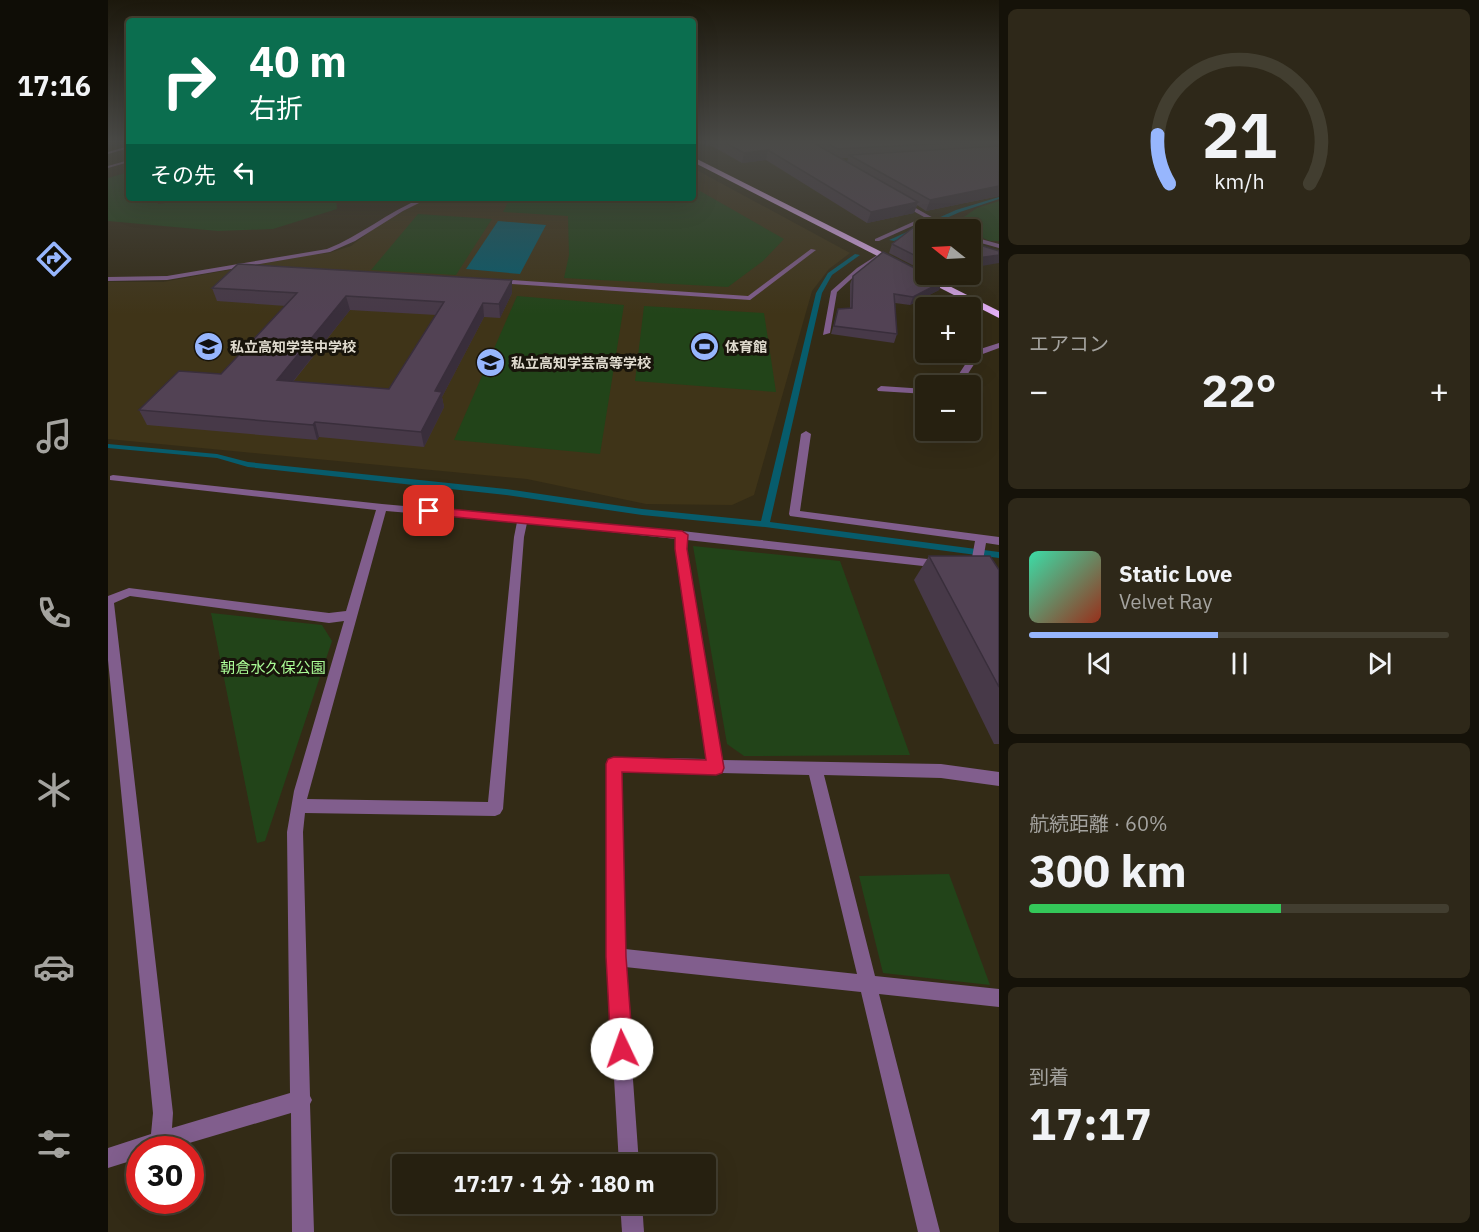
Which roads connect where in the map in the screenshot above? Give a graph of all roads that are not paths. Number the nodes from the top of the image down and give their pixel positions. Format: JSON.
{"nodes":[{"id":1,"x":772,"y":199,"type":"edge"},
{"id":2,"x":898,"y":200,"type":"edge"},
{"id":3,"x":419,"y":201,"type":"edge"},
{"id":4,"x":929,"y":217,"type":"junction"},
{"id":5,"x":933,"y":219,"type":"edge"},
{"id":6,"x":867,"y":235,"type":"dead end"},
{"id":7,"x":877,"y":240,"type":"junction"},
{"id":8,"x":981,"y":241,"type":"edge"},
{"id":9,"x":886,"y":245,"type":"dead end"},
{"id":10,"x":999,"y":246,"type":"edge"},
{"id":11,"x":813,"y":250,"type":"dead end"},
{"id":12,"x":881,"y":255,"type":"junction"},
{"id":13,"x":246,"y":265,"type":"junction"},
{"id":14,"x":281,"y":267,"type":"edge"},
{"id":15,"x":108,"y":279,"type":"edge"},
{"id":16,"x":492,"y":281,"type":"edge"},
{"id":17,"x":999,"y":315,"type":"edge"},
{"id":18,"x":826,"y":333,"type":"dead end"},
{"id":19,"x":999,"y":345,"type":"edge"},
{"id":20,"x":964,"y":375,"type":"edge"},
{"id":21,"x":881,"y":389,"type":"dead end"},
{"id":22,"x":915,"y":391,"type":"edge"},
{"id":23,"x":806,"y":434,"type":"dead end"},
{"id":24,"x":110,"y":480,"type":"edge"},
{"id":25,"x":382,"y":507,"type":"junction"},
{"id":26,"x":523,"y":519,"type":"junction"},
{"id":27,"x":682,"y":535,"type":"junction"},
{"id":28,"x":999,"y":541,"type":"edge"},
{"id":29,"x":980,"y":542,"type":"junction"},
{"id":30,"x":108,"y":601,"type":"edge"},
{"id":31,"x":352,"y":615,"type":"junction"},
{"id":32,"x":716,"y":768,"type":"junction"},
{"id":33,"x":815,"y":769,"type":"junction"},
{"id":34,"x":999,"y":779,"type":"edge"},
{"id":35,"x":299,"y":806,"type":"junction"},
{"id":36,"x":616,"y":957,"type":"junction"},
{"id":37,"x":869,"y":984,"type":"junction"},
{"id":38,"x":999,"y":998,"type":"edge"},
{"id":39,"x":302,"y":1100,"type":"junction"},
{"id":40,"x":161,"y":1136,"type":"edge"},
{"id":41,"x":178,"y":1136,"type":"edge"},
{"id":42,"x":126,"y":1152,"type":"edge"},
{"id":43,"x":627,"y":1154,"type":"edge"},
{"id":44,"x":108,"y":1158,"type":"edge"},
{"id":45,"x":632,"y":1214,"type":"edge"},
{"id":46,"x":303,"y":1232,"type":"edge"},
{"id":47,"x":633,"y":1232,"type":"edge"},
{"id":48,"x":929,"y":1232,"type":"edge"}],
"edges":[{"from":1,"to":12,"type":"highway"},
{"from":2,"to":4,"type":"street"},
{"from":3,"to":13,"type":"street"},
{"from":4,"to":5,"type":"street"},
{"from":4,"to":7,"type":"street"},
{"from":6,"to":7,"type":"highway"},
{"from":7,"to":9,"type":"highway"},
{"from":8,"to":10,"type":"street"},
{"from":11,"to":16,"type":"street"},
{"from":12,"to":17,"type":"highway"},
{"from":12,"to":18,"type":"street"},
{"from":13,"to":14,"type":"street"},
{"from":13,"to":15,"type":"street"},
{"from":19,"to":20,"type":"street"},
{"from":21,"to":22,"type":"street"},
{"from":23,"to":29,"type":"street"},
{"from":24,"to":25,"type":"street"},
{"from":25,"to":26,"type":"street"},
{"from":25,"to":31,"type":"street"},
{"from":26,"to":27,"type":"street"},
{"from":26,"to":35,"type":"street"},
{"from":27,"to":29,"type":"street"},
{"from":27,"to":32,"type":"street"},
{"from":28,"to":29,"type":"street"},
{"from":30,"to":31,"type":"street"},
{"from":30,"to":40,"type":"street"},
{"from":31,"to":35,"type":"street"},
{"from":32,"to":33,"type":"street"},
{"from":32,"to":36,"type":"street"},
{"from":33,"to":34,"type":"street"},
{"from":33,"to":37,"type":"street"},
{"from":35,"to":39,"type":"street"},
{"from":36,"to":37,"type":"street"},
{"from":36,"to":43,"type":"street"},
{"from":37,"to":38,"type":"street"},
{"from":37,"to":48,"type":"street"},
{"from":39,"to":41,"type":"street"},
{"from":39,"to":46,"type":"street"},
{"from":42,"to":44,"type":"street"},
{"from":45,"to":47,"type":"street"}]}
